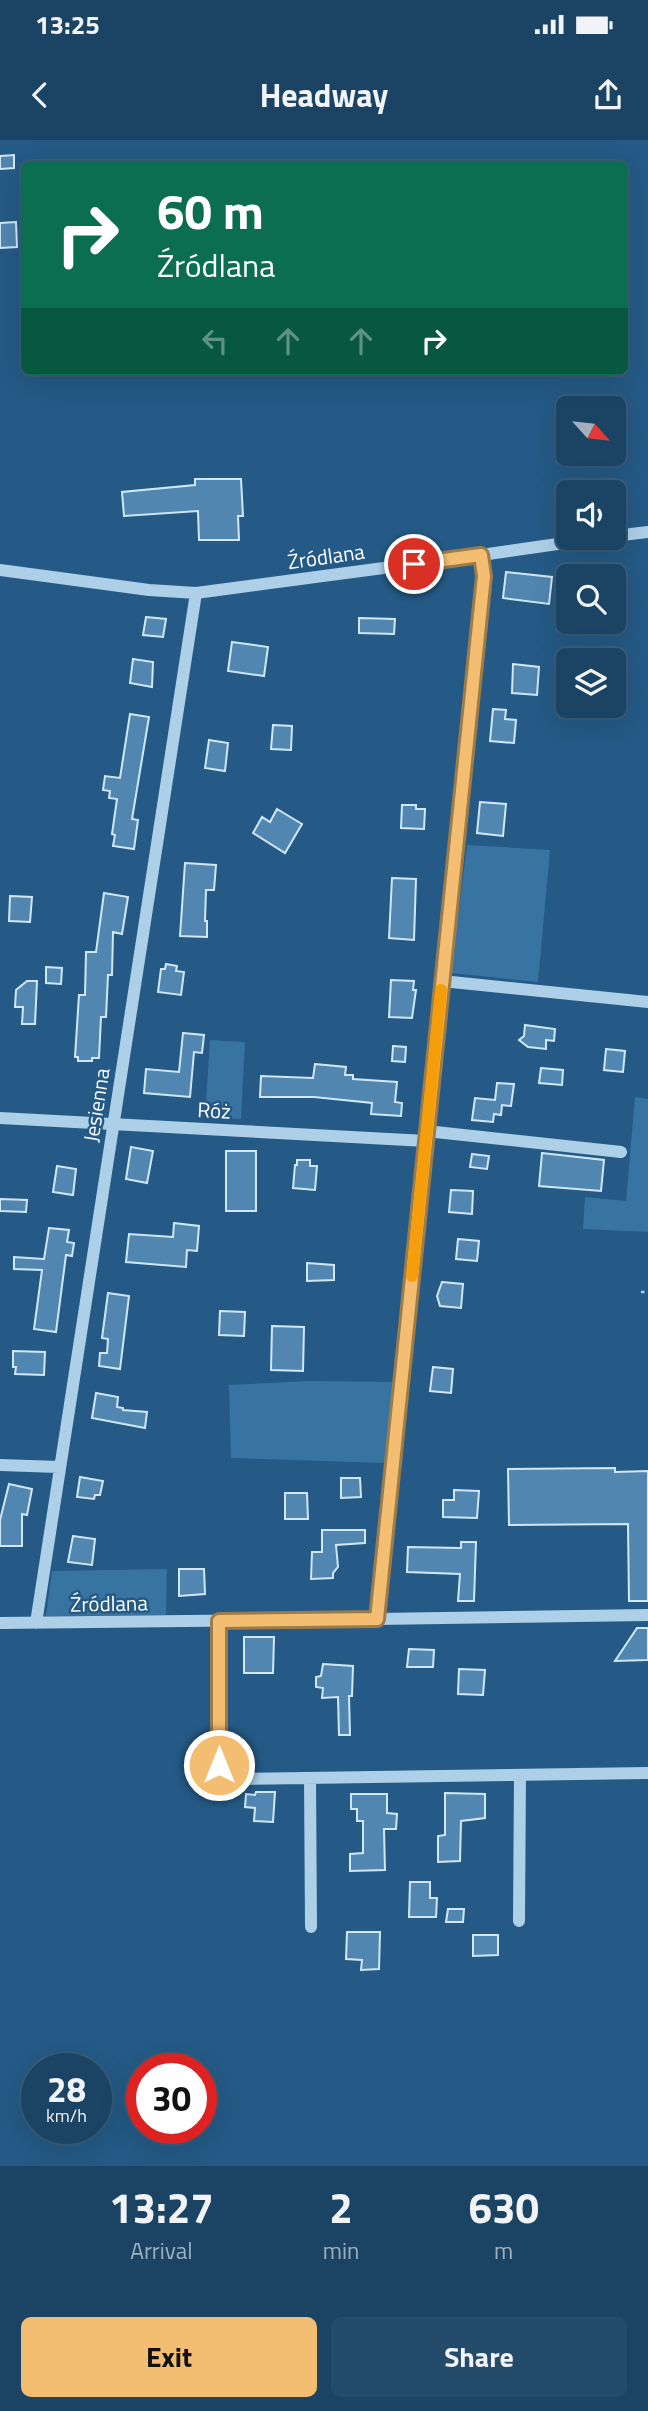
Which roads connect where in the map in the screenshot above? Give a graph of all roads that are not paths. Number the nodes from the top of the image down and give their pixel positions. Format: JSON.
{"nodes":[{"id":1,"x":648,"y":532,"type":"edge"},
{"id":2,"x":626,"y":535,"type":"edge"},
{"id":3,"x":556,"y":544,"type":"edge"},
{"id":4,"x":481,"y":555,"type":"junction"},
{"id":5,"x":0,"y":570,"type":"edge"},
{"id":6,"x":196,"y":593,"type":"junction"},
{"id":7,"x":442,"y":981,"type":"junction"},
{"id":8,"x":648,"y":1002,"type":"edge"},
{"id":9,"x":0,"y":1118,"type":"edge"},
{"id":10,"x":112,"y":1124,"type":"junction"},
{"id":11,"x":426,"y":1136,"type":"junction"},
{"id":12,"x":621,"y":1152,"type":"dead end"},
{"id":13,"x":0,"y":1465,"type":"edge"},
{"id":14,"x":60,"y":1467,"type":"junction"},
{"id":15,"x":648,"y":1615,"type":"edge"},
{"id":16,"x":377,"y":1619,"type":"junction"},
{"id":17,"x":219,"y":1621,"type":"junction"},
{"id":18,"x":0,"y":1623,"type":"edge"},
{"id":19,"x":36,"y":1623,"type":"junction"},
{"id":20,"x":648,"y":1773,"type":"edge"},
{"id":21,"x":520,"y":1775,"type":"junction"},
{"id":22,"x":310,"y":1778,"type":"junction"},
{"id":23,"x":519,"y":1922,"type":"dead end"},
{"id":24,"x":311,"y":1927,"type":"dead end"}],
"edges":[{"from":1,"to":2,"type":"street"},
{"from":3,"to":4,"type":"street","name":"Źródlana"},
{"from":4,"to":6,"type":"street","name":"Źródlana"},
{"from":4,"to":7,"type":"street"},
{"from":5,"to":6,"type":"street","name":"Źródlana"},
{"from":6,"to":10,"type":"street","name":"Jesienna"},
{"from":7,"to":8,"type":"street"},
{"from":7,"to":11,"type":"street"},
{"from":9,"to":10,"type":"street","name":"Róż"},
{"from":10,"to":11,"type":"street","name":"Róż"},
{"from":10,"to":14,"type":"street","name":"Jesienna"},
{"from":11,"to":12,"type":"street","name":"Róż"},
{"from":11,"to":16,"type":"street"},
{"from":13,"to":14,"type":"street"},
{"from":14,"to":19,"type":"street","name":"Jesienna"},
{"from":15,"to":16,"type":"street","name":"Źródlana"},
{"from":16,"to":17,"type":"street","name":"Źródlana"},
{"from":17,"to":19,"type":"street","name":"Źródlana"},
{"from":17,"to":22,"type":"street"},
{"from":18,"to":19,"type":"street","name":"Źródlana"},
{"from":20,"to":21,"type":"street"},
{"from":21,"to":22,"type":"street"},
{"from":21,"to":23,"type":"street"},
{"from":22,"to":24,"type":"street"}]}
